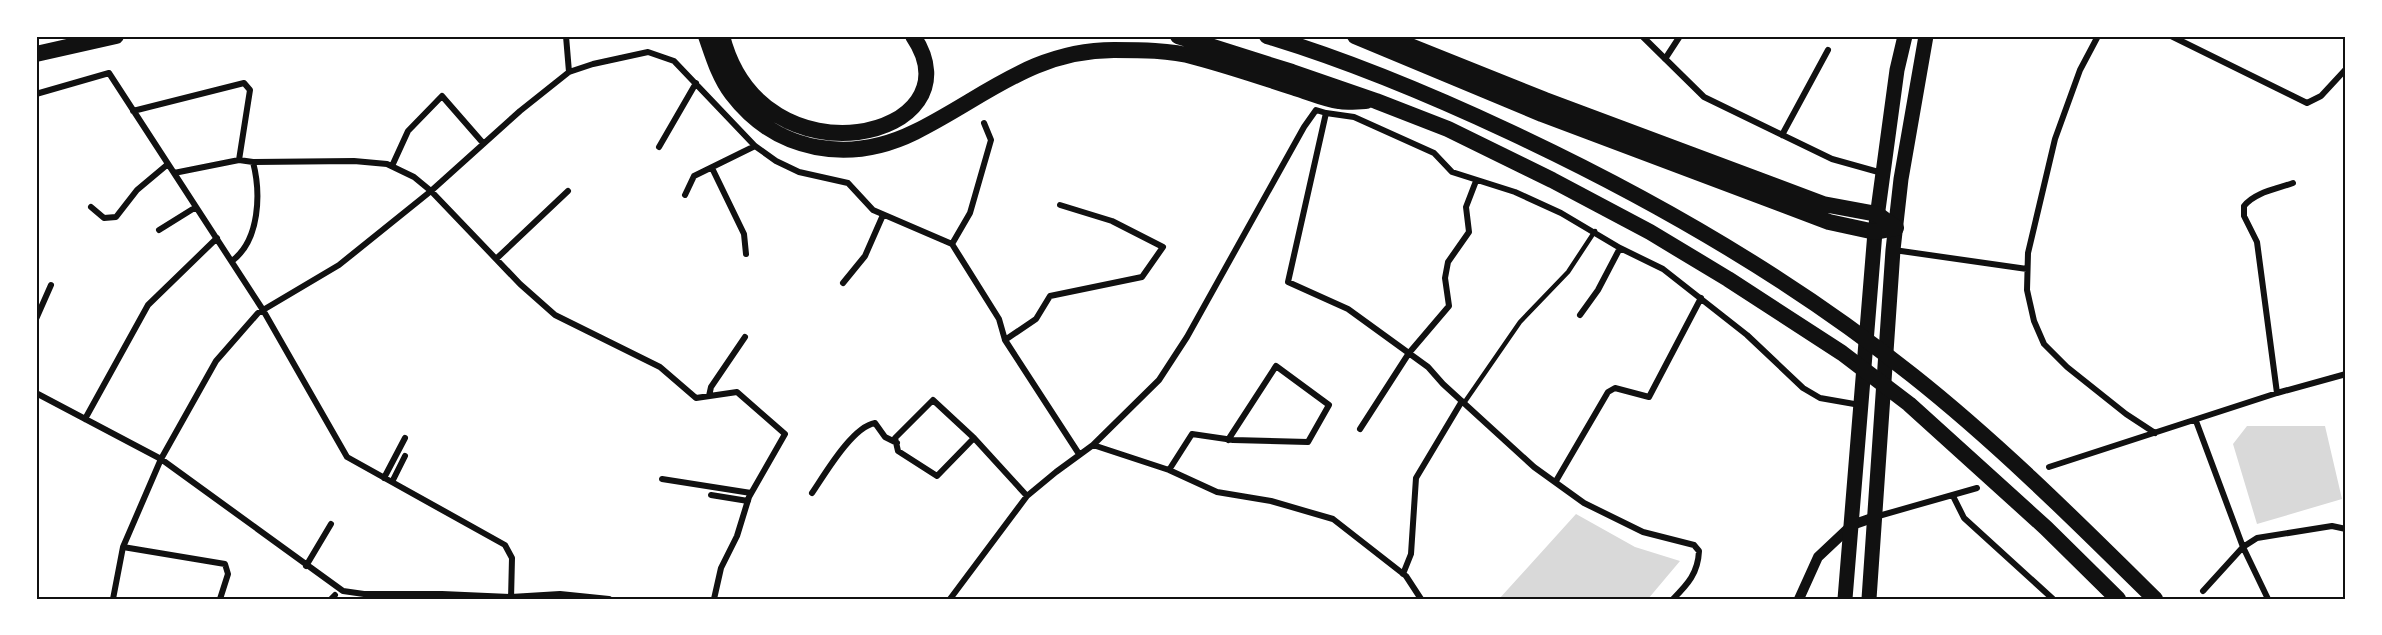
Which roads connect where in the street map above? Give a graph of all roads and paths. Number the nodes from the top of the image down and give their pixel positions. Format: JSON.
{"nodes":[{"id":1,"x":116,"y":36,"type":"edge"},
{"id":2,"x":566,"y":36,"type":"edge"},
{"id":3,"x":706,"y":36,"type":"edge"},
{"id":4,"x":722,"y":36,"type":"edge"},
{"id":5,"x":913,"y":36,"type":"edge"},
{"id":6,"x":1178,"y":36,"type":"edge"},
{"id":7,"x":1267,"y":36,"type":"edge"},
{"id":8,"x":1291,"y":36,"type":"edge"},
{"id":9,"x":1355,"y":36,"type":"edge"},
{"id":10,"x":1385,"y":36,"type":"edge"},
{"id":11,"x":1642,"y":36,"type":"edge"},
{"id":12,"x":1680,"y":36,"type":"edge"},
{"id":13,"x":1905,"y":36,"type":"edge"},
{"id":14,"x":1926,"y":36,"type":"edge"},
{"id":15,"x":2098,"y":36,"type":"edge"},
{"id":16,"x":2171,"y":36,"type":"edge"},
{"id":17,"x":1828,"y":50,"type":"dead end"},
{"id":18,"x":36,"y":54,"type":"edge"},
{"id":19,"x":1326,"y":55,"type":"junction"},
{"id":20,"x":1665,"y":59,"type":"junction"},
{"id":21,"x":2346,"y":69,"type":"edge"},
{"id":22,"x":569,"y":72,"type":"junction"},
{"id":23,"x":696,"y":83,"type":"junction"},
{"id":24,"x":36,"y":94,"type":"edge"},
{"id":25,"x":1376,"y":100,"type":"junction"},
{"id":26,"x":133,"y":111,"type":"junction"},
{"id":27,"x":1326,"y":113,"type":"junction"},
{"id":28,"x":984,"y":123,"type":"dead end"},
{"id":29,"x":1782,"y":135,"type":"junction"},
{"id":30,"x":483,"y":143,"type":"junction"},
{"id":31,"x":755,"y":146,"type":"junction"},
{"id":32,"x":659,"y":147,"type":"dead end"},
{"id":33,"x":239,"y":159,"type":"junction"},
{"id":34,"x":253,"y":162,"type":"junction"},
{"id":35,"x":168,"y":164,"type":"junction"},
{"id":36,"x":392,"y":166,"type":"junction"},
{"id":37,"x":712,"y":168,"type":"junction"},
{"id":38,"x":174,"y":172,"type":"junction"},
{"id":39,"x":1882,"y":174,"type":"junction"},
{"id":40,"x":1476,"y":181,"type":"junction"},
{"id":41,"x":2293,"y":183,"type":"dead end"},
{"id":42,"x":431,"y":191,"type":"junction"},
{"id":43,"x":568,"y":191,"type":"dead end"},
{"id":44,"x":685,"y":195,"type":"dead end"},
{"id":45,"x":1060,"y":205,"type":"dead end"},
{"id":46,"x":91,"y":207,"type":"dead end"},
{"id":47,"x":196,"y":207,"type":"junction"},
{"id":48,"x":1877,"y":214,"type":"junction"},
{"id":49,"x":883,"y":215,"type":"junction"},
{"id":50,"x":1896,"y":228,"type":"junction"},
{"id":51,"x":159,"y":230,"type":"dead end"},
{"id":52,"x":1594,"y":231,"type":"junction"},
{"id":53,"x":1875,"y":232,"type":"junction"},
{"id":54,"x":217,"y":238,"type":"junction"},
{"id":55,"x":952,"y":244,"type":"junction"},
{"id":56,"x":1620,"y":248,"type":"junction"},
{"id":57,"x":1893,"y":250,"type":"junction"},
{"id":58,"x":746,"y":254,"type":"dead end"},
{"id":59,"x":496,"y":259,"type":"junction"},
{"id":60,"x":232,"y":261,"type":"junction"},
{"id":61,"x":2027,"y":269,"type":"junction"},
{"id":62,"x":843,"y":283,"type":"dead end"},
{"id":63,"x":51,"y":285,"type":"dead end"},
{"id":64,"x":1701,"y":298,"type":"junction"},
{"id":65,"x":263,"y":310,"type":"junction"},
{"id":66,"x":1580,"y":315,"type":"dead end"},
{"id":67,"x":36,"y":319,"type":"edge"},
{"id":68,"x":745,"y":337,"type":"dead end"},
{"id":69,"x":1005,"y":340,"type":"junction"},
{"id":70,"x":1409,"y":353,"type":"junction"},
{"id":71,"x":2346,"y":374,"type":"edge"},
{"id":72,"x":36,"y":393,"type":"edge"},
{"id":73,"x":2277,"y":393,"type":"junction"},
{"id":74,"x":709,"y":396,"type":"junction"},
{"id":75,"x":1463,"y":402,"type":"junction"},
{"id":76,"x":1860,"y":405,"type":"junction"},
{"id":77,"x":85,"y":419,"type":"junction"},
{"id":78,"x":2196,"y":421,"type":"junction"},
{"id":79,"x":1360,"y":429,"type":"dead end"},
{"id":80,"x":2155,"y":434,"type":"junction"},
{"id":81,"x":405,"y":438,"type":"dead end"},
{"id":82,"x":974,"y":438,"type":"junction"},
{"id":83,"x":1228,"y":440,"type":"junction"},
{"id":84,"x":897,"y":443,"type":"junction"},
{"id":85,"x":1093,"y":445,"type":"junction"},
{"id":86,"x":1079,"y":454,"type":"junction"},
{"id":87,"x":405,"y":456,"type":"dead end"},
{"id":88,"x":161,"y":459,"type":"junction"},
{"id":89,"x":2049,"y":467,"type":"dead end"},
{"id":90,"x":1169,"y":470,"type":"junction"},
{"id":91,"x":384,"y":478,"type":"junction"},
{"id":92,"x":662,"y":479,"type":"dead end"},
{"id":93,"x":1556,"y":481,"type":"junction"},
{"id":94,"x":392,"y":482,"type":"junction"},
{"id":95,"x":1977,"y":488,"type":"dead end"},
{"id":96,"x":751,"y":493,"type":"junction"},
{"id":97,"x":812,"y":493,"type":"dead end"},
{"id":98,"x":711,"y":495,"type":"dead end"},
{"id":99,"x":1027,"y":496,"type":"junction"},
{"id":100,"x":1953,"y":496,"type":"junction"},
{"id":101,"x":748,"y":501,"type":"junction"},
{"id":102,"x":1875,"y":517,"type":"junction"},
{"id":103,"x":331,"y":524,"type":"dead end"},
{"id":104,"x":1852,"y":525,"type":"junction"},
{"id":105,"x":2346,"y":529,"type":"edge"},
{"id":106,"x":123,"y":547,"type":"junction"},
{"id":107,"x":2244,"y":547,"type":"junction"},
{"id":108,"x":306,"y":566,"type":"junction"},
{"id":109,"x":1403,"y":574,"type":"junction"},
{"id":110,"x":2203,"y":591,"type":"dead end"},
{"id":111,"x":335,"y":595,"type":"edge"},
{"id":112,"x":468,"y":597,"type":"edge"},
{"id":113,"x":511,"y":598,"type":"edge"},
{"id":114,"x":113,"y":599,"type":"edge"},
{"id":115,"x":220,"y":599,"type":"edge"},
{"id":116,"x":609,"y":599,"type":"edge"},
{"id":117,"x":714,"y":599,"type":"edge"},
{"id":118,"x":950,"y":599,"type":"edge"},
{"id":119,"x":1421,"y":599,"type":"edge"},
{"id":120,"x":1673,"y":599,"type":"edge"},
{"id":121,"x":1799,"y":599,"type":"edge"},
{"id":122,"x":1845,"y":599,"type":"edge"},
{"id":123,"x":1869,"y":599,"type":"edge"},
{"id":124,"x":2053,"y":599,"type":"edge"},
{"id":125,"x":2118,"y":599,"type":"edge"},
{"id":126,"x":2155,"y":599,"type":"edge"},
{"id":127,"x":2268,"y":599,"type":"edge"}],
"edges":[{"from":1,"to":18,"type":"highway"},
{"from":2,"to":22,"type":"street"},
{"from":3,"to":25,"type":"highway"},
{"from":4,"to":5,"type":"highway"},
{"from":6,"to":25,"type":"highway"},
{"from":7,"to":19,"type":"highway"},
{"from":8,"to":19,"type":"highway"},
{"from":9,"to":53,"type":"highway"},
{"from":10,"to":48,"type":"highway"},
{"from":11,"to":20,"type":"street"},
{"from":12,"to":20,"type":"street"},
{"from":13,"to":39,"type":"highway"},
{"from":14,"to":50,"type":"highway"},
{"from":15,"to":61,"type":"street"},
{"from":16,"to":21,"type":"street"},
{"from":17,"to":29,"type":"street"},
{"from":19,"to":126,"type":"highway"},
{"from":20,"to":29,"type":"street"},
{"from":22,"to":23,"type":"street"},
{"from":22,"to":30,"type":"street"},
{"from":23,"to":31,"type":"street"},
{"from":23,"to":32,"type":"street"},
{"from":24,"to":26,"type":"street"},
{"from":25,"to":125,"type":"highway"},
{"from":26,"to":33,"type":"street"},
{"from":26,"to":35,"type":"street"},
{"from":27,"to":40,"type":"street"},
{"from":27,"to":70,"type":"street"},
{"from":27,"to":85,"type":"street"},
{"from":28,"to":55,"type":"street"},
{"from":29,"to":39,"type":"street"},
{"from":30,"to":36,"type":"street"},
{"from":30,"to":42,"type":"street"},
{"from":31,"to":37,"type":"street"},
{"from":31,"to":49,"type":"street"},
{"from":33,"to":34,"type":"street"},
{"from":33,"to":38,"type":"street"},
{"from":34,"to":36,"type":"street"},
{"from":34,"to":60,"type":"street"},
{"from":35,"to":38,"type":"street"},
{"from":35,"to":46,"type":"street"},
{"from":36,"to":42,"type":"street"},
{"from":37,"to":44,"type":"street"},
{"from":37,"to":58,"type":"street"},
{"from":38,"to":47,"type":"street"},
{"from":39,"to":48,"type":"highway"},
{"from":40,"to":52,"type":"street"},
{"from":40,"to":70,"type":"street"},
{"from":41,"to":73,"type":"street"},
{"from":42,"to":59,"type":"street"},
{"from":42,"to":65,"type":"street"},
{"from":43,"to":59,"type":"street"},
{"from":45,"to":69,"type":"street"},
{"from":47,"to":51,"type":"street"},
{"from":47,"to":54,"type":"street"},
{"from":48,"to":50,"type":"highway"},
{"from":48,"to":53,"type":"highway"},
{"from":49,"to":55,"type":"street"},
{"from":49,"to":62,"type":"street"},
{"from":50,"to":53,"type":"highway"},
{"from":50,"to":57,"type":"highway"},
{"from":52,"to":56,"type":"street"},
{"from":52,"to":75,"type":"lane"},
{"from":53,"to":76,"type":"highway"},
{"from":54,"to":60,"type":"street"},
{"from":54,"to":77,"type":"street"},
{"from":55,"to":69,"type":"street"},
{"from":56,"to":64,"type":"street"},
{"from":56,"to":66,"type":"street"},
{"from":57,"to":61,"type":"street"},
{"from":57,"to":102,"type":"highway"},
{"from":59,"to":74,"type":"street"},
{"from":60,"to":65,"type":"street"},
{"from":61,"to":80,"type":"street"},
{"from":63,"to":67,"type":"street"},
{"from":64,"to":76,"type":"street"},
{"from":64,"to":93,"type":"street"},
{"from":65,"to":88,"type":"street"},
{"from":65,"to":91,"type":"street"},
{"from":68,"to":74,"type":"street"},
{"from":69,"to":86,"type":"street"},
{"from":70,"to":75,"type":"street"},
{"from":70,"to":79,"type":"street"},
{"from":71,"to":73,"type":"street"},
{"from":72,"to":77,"type":"street"},
{"from":73,"to":78,"type":"street"},
{"from":74,"to":96,"type":"street"},
{"from":75,"to":93,"type":"street"},
{"from":75,"to":109,"type":"street"},
{"from":76,"to":104,"type":"highway"},
{"from":77,"to":88,"type":"street"},
{"from":78,"to":80,"type":"street"},
{"from":78,"to":107,"type":"street"},
{"from":80,"to":89,"type":"street"},
{"from":81,"to":91,"type":"street"},
{"from":82,"to":84,"type":"street"},
{"from":82,"to":84,"type":"street"},
{"from":82,"to":99,"type":"street"},
{"from":83,"to":83,"type":"street"},
{"from":83,"to":90,"type":"street"},
{"from":84,"to":97,"type":"street"},
{"from":85,"to":86,"type":"street"},
{"from":85,"to":90,"type":"street"},
{"from":86,"to":99,"type":"street"},
{"from":87,"to":94,"type":"street"},
{"from":88,"to":106,"type":"street"},
{"from":88,"to":108,"type":"street"},
{"from":90,"to":109,"type":"street"},
{"from":91,"to":94,"type":"street"},
{"from":92,"to":96,"type":"street"},
{"from":93,"to":120,"type":"street"},
{"from":94,"to":113,"type":"street"},
{"from":95,"to":100,"type":"street"},
{"from":96,"to":101,"type":"street"},
{"from":98,"to":101,"type":"street"},
{"from":99,"to":118,"type":"street"},
{"from":100,"to":102,"type":"street"},
{"from":100,"to":124,"type":"street"},
{"from":101,"to":117,"type":"street"},
{"from":102,"to":104,"type":"street"},
{"from":102,"to":123,"type":"highway"},
{"from":103,"to":108,"type":"street"},
{"from":104,"to":121,"type":"street"},
{"from":104,"to":122,"type":"highway"},
{"from":105,"to":107,"type":"street"},
{"from":106,"to":114,"type":"street"},
{"from":106,"to":115,"type":"street"},
{"from":107,"to":110,"type":"street"},
{"from":107,"to":127,"type":"street"},
{"from":108,"to":111,"type":"street"},
{"from":109,"to":119,"type":"street"},
{"from":111,"to":112,"type":"street"},
{"from":112,"to":113,"type":"street"},
{"from":113,"to":116,"type":"street"}]}
